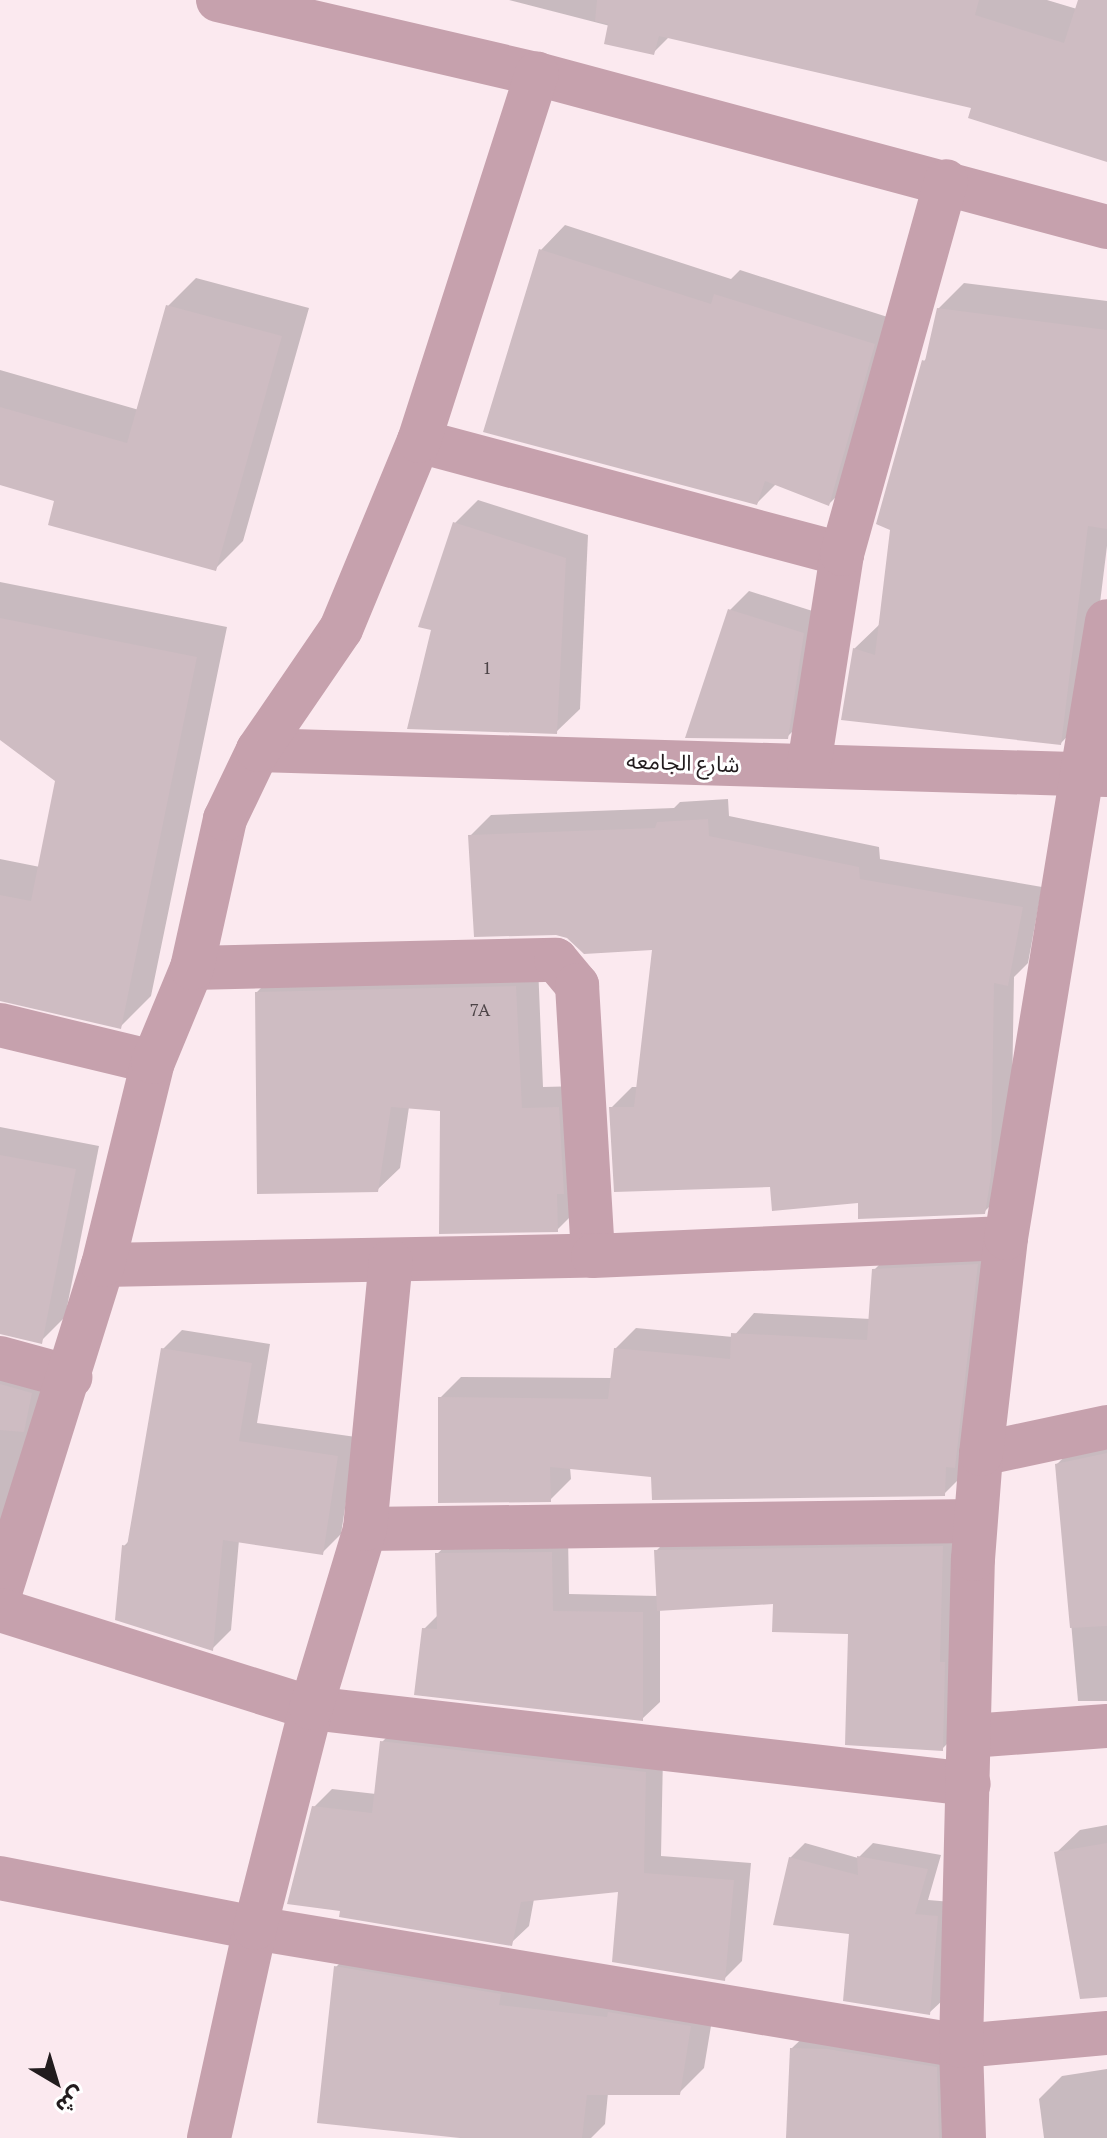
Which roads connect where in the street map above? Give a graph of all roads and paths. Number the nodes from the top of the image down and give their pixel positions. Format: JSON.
{"nodes":[{"id":1,"x":218,"y":0,"type":"edge"},
{"id":2,"x":537,"y":74,"type":"junction"},
{"id":3,"x":946,"y":181,"type":"junction"},
{"id":4,"x":1107,"y":227,"type":"edge"},
{"id":5,"x":419,"y":441,"type":"junction"},
{"id":6,"x":842,"y":554,"type":"junction"},
{"id":7,"x":1107,"y":621,"type":"edge"},
{"id":8,"x":258,"y":750,"type":"junction"},
{"id":9,"x":809,"y":765,"type":"junction"},
{"id":10,"x":1095,"y":775,"type":"edge"},
{"id":11,"x":192,"y":968,"type":"junction"},
{"id":12,"x":0,"y":1025,"type":"edge"},
{"id":13,"x":153,"y":1062,"type":"junction"},
{"id":14,"x":1006,"y":1238,"type":"junction"},
{"id":15,"x":593,"y":1256,"type":"junction"},
{"id":16,"x":391,"y":1261,"type":"junction"},
{"id":17,"x":103,"y":1265,"type":"junction"},
{"id":18,"x":0,"y":1358,"type":"edge"},
{"id":19,"x":70,"y":1377,"type":"junction"},
{"id":20,"x":1107,"y":1427,"type":"edge"},
{"id":21,"x":981,"y":1454,"type":"junction"},
{"id":22,"x":975,"y":1521,"type":"junction"},
{"id":23,"x":365,"y":1529,"type":"junction"},
{"id":24,"x":0,"y":1593,"type":"edge"},
{"id":25,"x":0,"y":1610,"type":"edge"},
{"id":26,"x":311,"y":1708,"type":"junction"},
{"id":27,"x":1107,"y":1726,"type":"edge"},
{"id":28,"x":970,"y":1736,"type":"junction"},
{"id":29,"x":969,"y":1784,"type":"junction"},
{"id":30,"x":0,"y":1878,"type":"edge"},
{"id":31,"x":255,"y":1928,"type":"junction"},
{"id":32,"x":1107,"y":2033,"type":"edge"},
{"id":33,"x":961,"y":2046,"type":"junction"},
{"id":34,"x":209,"y":2138,"type":"edge"},
{"id":35,"x":964,"y":2138,"type":"edge"}],
"edges":[{"from":1,"to":2,"type":"street"},
{"from":2,"to":3,"type":"street"},
{"from":2,"to":5,"type":"street"},
{"from":3,"to":4,"type":"street"},
{"from":3,"to":6,"type":"street"},
{"from":5,"to":6,"type":"street"},
{"from":5,"to":8,"type":"street"},
{"from":6,"to":9,"type":"street"},
{"from":7,"to":10,"type":"street"},
{"from":8,"to":9,"type":"street","name":"شارع الجامعه"},
{"from":8,"to":11,"type":"street"},
{"from":9,"to":10,"type":"street","name":"شارع الجامعه"},
{"from":10,"to":14,"type":"street"},
{"from":11,"to":13,"type":"street"},
{"from":11,"to":15,"type":"street"},
{"from":12,"to":13,"type":"street"},
{"from":13,"to":17,"type":"street"},
{"from":14,"to":15,"type":"street"},
{"from":14,"to":21,"type":"street"},
{"from":15,"to":16,"type":"street"},
{"from":16,"to":17,"type":"street"},
{"from":16,"to":23,"type":"street"},
{"from":17,"to":19,"type":"street"},
{"from":18,"to":19,"type":"street"},
{"from":19,"to":24,"type":"street"},
{"from":20,"to":21,"type":"street"},
{"from":21,"to":22,"type":"street"},
{"from":22,"to":23,"type":"street"},
{"from":22,"to":28,"type":"street"},
{"from":23,"to":26,"type":"street"},
{"from":25,"to":26,"type":"street"},
{"from":26,"to":29,"type":"street"},
{"from":26,"to":31,"type":"street"},
{"from":27,"to":28,"type":"street"},
{"from":28,"to":29,"type":"street"},
{"from":29,"to":33,"type":"street"},
{"from":30,"to":31,"type":"street"},
{"from":31,"to":33,"type":"street"},
{"from":31,"to":34,"type":"street"},
{"from":32,"to":33,"type":"street"},
{"from":33,"to":35,"type":"street"}]}
